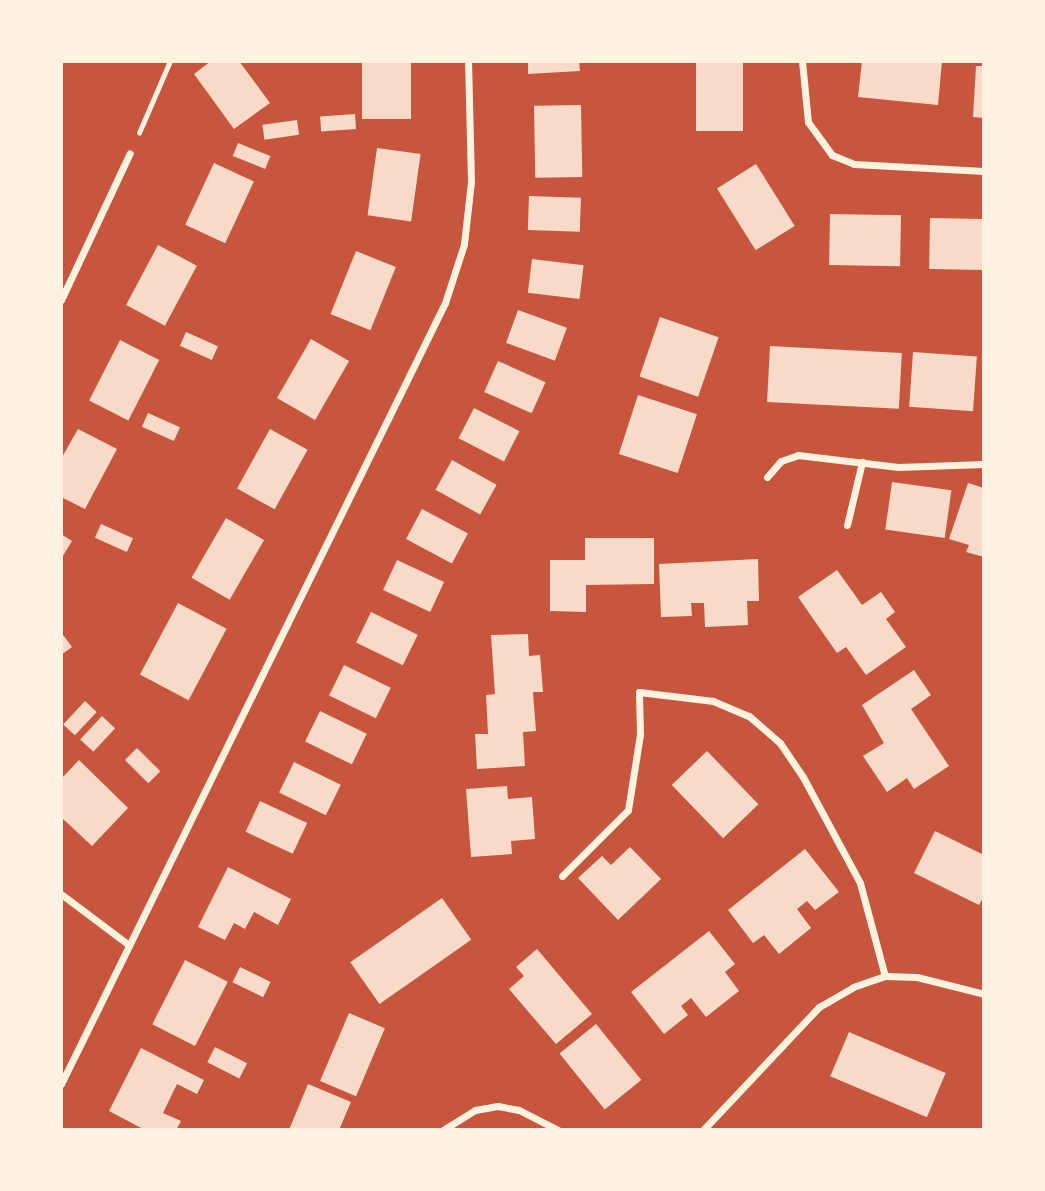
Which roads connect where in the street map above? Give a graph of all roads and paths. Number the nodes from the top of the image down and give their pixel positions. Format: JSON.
{"nodes":[{"id":1,"x":170,"y":61,"type":"edge"},
{"id":2,"x":468,"y":61,"type":"edge"},
{"id":3,"x":802,"y":61,"type":"edge"},
{"id":4,"x":130,"y":153,"type":"joint"},
{"id":5,"x":984,"y":171,"type":"edge"},
{"id":6,"x":61,"y":300,"type":"edge"},
{"id":7,"x":862,"y":462,"type":"junction"},
{"id":8,"x":984,"y":464,"type":"edge"},
{"id":9,"x":767,"y":477,"type":"dead end"},
{"id":10,"x":847,"y":525,"type":"dead end"},
{"id":11,"x":562,"y":876,"type":"dead end"},
{"id":12,"x":61,"y":894,"type":"edge"},
{"id":13,"x":128,"y":945,"type":"junction"},
{"id":14,"x":885,"y":976,"type":"junction"},
{"id":15,"x":984,"y":994,"type":"edge"},
{"id":16,"x":61,"y":1084,"type":"edge"},
{"id":17,"x":443,"y":1130,"type":"edge"},
{"id":18,"x":558,"y":1130,"type":"edge"},
{"id":19,"x":703,"y":1130,"type":"edge"}],
"edges":[{"from":1,"to":4,"type":"path"},
{"from":2,"to":13,"type":"street"},
{"from":3,"to":5,"type":"street"},
{"from":4,"to":6,"type":"street"},
{"from":7,"to":8,"type":"street"},
{"from":7,"to":9,"type":"street"},
{"from":7,"to":10,"type":"street"},
{"from":11,"to":14,"type":"street"},
{"from":12,"to":13,"type":"street"},
{"from":13,"to":16,"type":"street"},
{"from":14,"to":15,"type":"street"},
{"from":14,"to":19,"type":"street"},
{"from":17,"to":18,"type":"street"}]}
